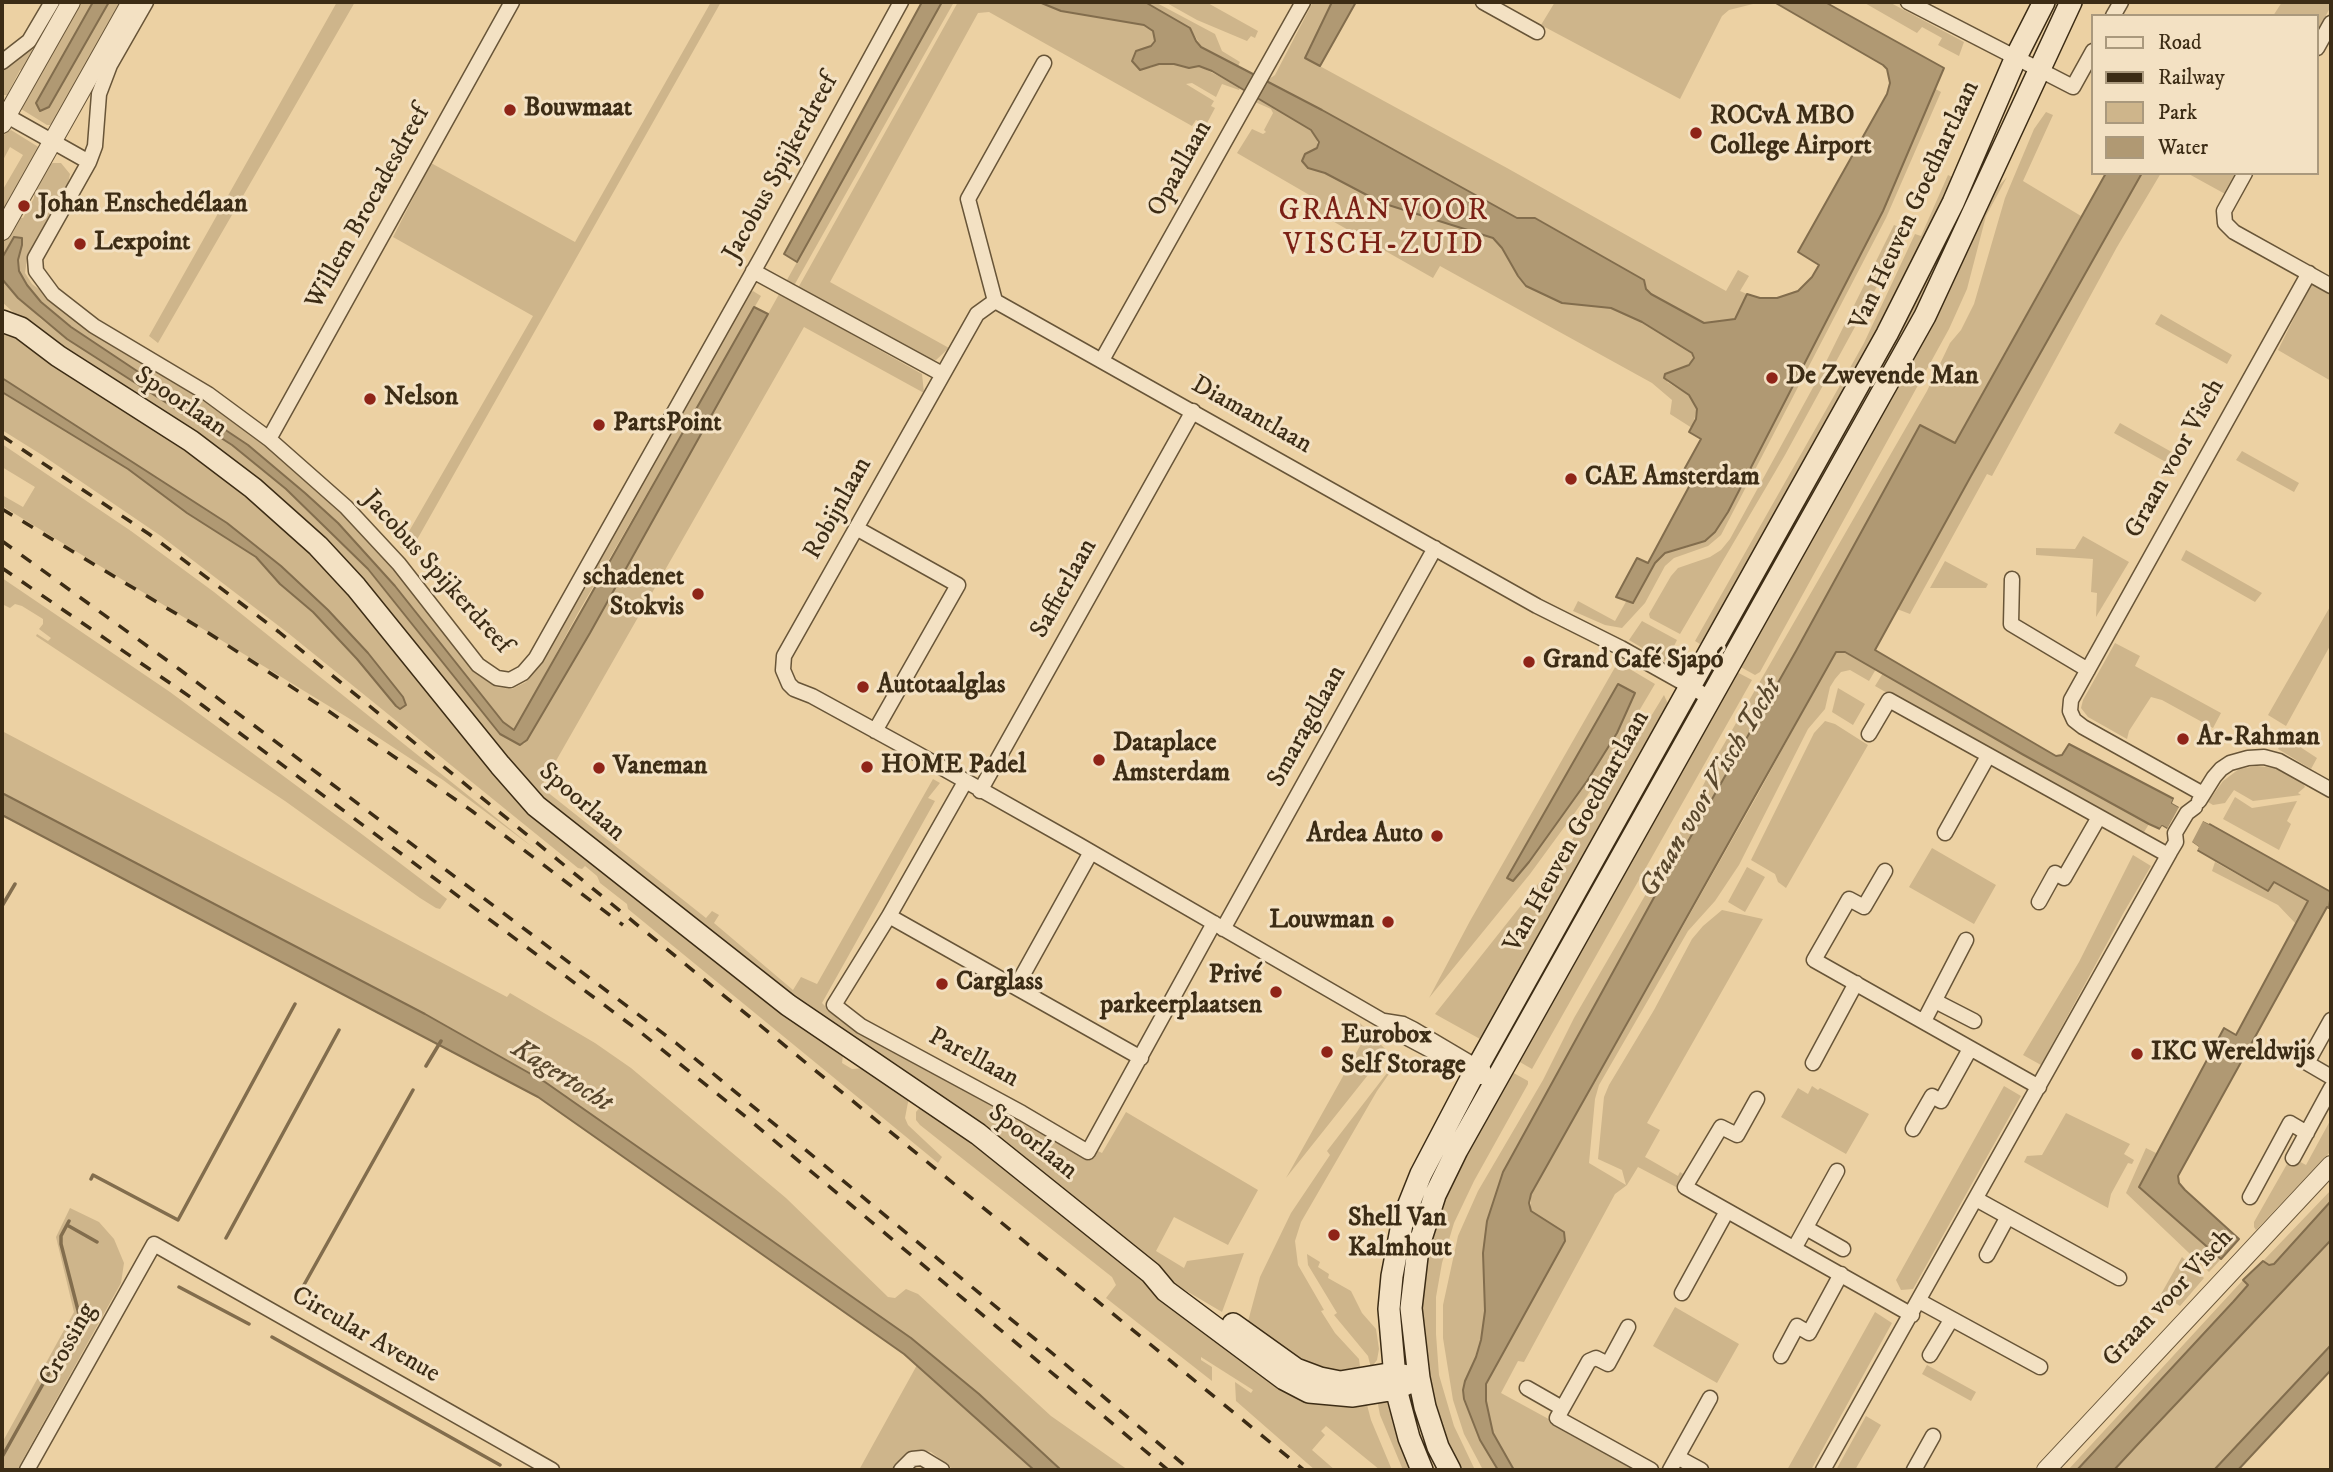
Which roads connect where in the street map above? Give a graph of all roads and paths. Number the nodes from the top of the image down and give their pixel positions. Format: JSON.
{"nodes":[{"id":1,"x":52,"y":2,"type":"edge"},
{"id":2,"x":71,"y":2,"type":"edge"},
{"id":3,"x":131,"y":2,"type":"edge"},
{"id":4,"x":146,"y":2,"type":"edge"},
{"id":5,"x":512,"y":2,"type":"edge"},
{"id":6,"x":901,"y":2,"type":"edge"},
{"id":7,"x":1303,"y":2,"type":"edge"},
{"id":8,"x":1483,"y":2,"type":"edge"},
{"id":9,"x":1908,"y":2,"type":"edge"},
{"id":10,"x":2044,"y":2,"type":"edge"},
{"id":11,"x":2070,"y":2,"type":"edge"},
{"id":12,"x":2331,"y":23,"type":"edge"},
{"id":13,"x":1536,"y":32,"type":"dead end"},
{"id":14,"x":2319,"y":44,"type":"edge"},
{"id":15,"x":2092,"y":53,"type":"edge"},
{"id":16,"x":2017,"y":58,"type":"junction"},
{"id":17,"x":2,"y":62,"type":"edge"},
{"id":18,"x":1044,"y":63,"type":"dead end"},
{"id":19,"x":2038,"y":69,"type":"junction"},
{"id":20,"x":3,"y":117,"type":"edge"},
{"id":21,"x":53,"y":141,"type":"junction"},
{"id":22,"x":89,"y":162,"type":"junction"},
{"id":23,"x":2244,"y":175,"type":"edge"},
{"id":24,"x":2,"y":230,"type":"edge"},
{"id":25,"x":753,"y":271,"type":"junction"},
{"id":26,"x":2309,"y":273,"type":"junction"},
{"id":27,"x":2331,"y":286,"type":"edge"},
{"id":28,"x":995,"y":301,"type":"junction"},
{"id":29,"x":2,"y":307,"type":"edge"},
{"id":30,"x":11,"y":325,"type":"edge"},
{"id":31,"x":1102,"y":360,"type":"junction"},
{"id":32,"x":942,"y":374,"type":"junction"},
{"id":33,"x":1193,"y":411,"type":"junction"},
{"id":34,"x":269,"y":439,"type":"junction"},
{"id":35,"x":856,"y":528,"type":"junction"},
{"id":36,"x":1435,"y":548,"type":"junction"},
{"id":37,"x":2012,"y":579,"type":"dead end"},
{"id":38,"x":2088,"y":670,"type":"junction"},
{"id":39,"x":1692,"y":687,"type":"junction"},
{"id":40,"x":1712,"y":699,"type":"junction"},
{"id":41,"x":875,"y":731,"type":"junction"},
{"id":42,"x":1869,"y":734,"type":"dead end"},
{"id":43,"x":1988,"y":756,"type":"junction"},
{"id":44,"x":965,"y":782,"type":"junction"},
{"id":45,"x":2331,"y":790,"type":"edge"},
{"id":46,"x":980,"y":791,"type":"junction"},
{"id":47,"x":2203,"y":794,"type":"junction"},
{"id":48,"x":2099,"y":817,"type":"junction"},
{"id":49,"x":1945,"y":833,"type":"dead end"},
{"id":50,"x":2172,"y":849,"type":"junction"},
{"id":51,"x":1091,"y":852,"type":"junction"},
{"id":52,"x":1885,"y":871,"type":"dead end"},
{"id":53,"x":2039,"y":902,"type":"dead end"},
{"id":54,"x":889,"y":916,"type":"junction"},
{"id":55,"x":1219,"y":926,"type":"junction"},
{"id":56,"x":1966,"y":940,"type":"dead end"},
{"id":57,"x":1856,"y":983,"type":"junction"},
{"id":58,"x":1016,"y":987,"type":"junction"},
{"id":59,"x":1935,"y":1001,"type":"junction"},
{"id":60,"x":1924,"y":1021,"type":"junction"},
{"id":61,"x":1973,"y":1021,"type":"dead end"},
{"id":62,"x":2329,"y":1027,"type":"edge"},
{"id":63,"x":1970,"y":1049,"type":"junction"},
{"id":64,"x":1141,"y":1058,"type":"junction"},
{"id":65,"x":1813,"y":1063,"type":"dead end"},
{"id":66,"x":1475,"y":1070,"type":"junction"},
{"id":67,"x":2331,"y":1077,"type":"edge"},
{"id":68,"x":1496,"y":1082,"type":"junction"},
{"id":69,"x":2039,"y":1087,"type":"junction"},
{"id":70,"x":2331,"y":1087,"type":"edge"},
{"id":71,"x":1757,"y":1100,"type":"dead end"},
{"id":72,"x":1913,"y":1129,"type":"dead end"},
{"id":73,"x":2307,"y":1133,"type":"junction"},
{"id":74,"x":2293,"y":1158,"type":"dead end"},
{"id":75,"x":2331,"y":1165,"type":"edge"},
{"id":76,"x":1837,"y":1171,"type":"dead end"},
{"id":77,"x":2250,"y":1198,"type":"dead end"},
{"id":78,"x":1976,"y":1199,"type":"junction"},
{"id":79,"x":1727,"y":1211,"type":"junction"},
{"id":80,"x":2007,"y":1218,"type":"junction"},
{"id":81,"x":1806,"y":1227,"type":"junction"},
{"id":82,"x":154,"y":1244,"type":"joint"},
{"id":83,"x":1796,"y":1247,"type":"junction"},
{"id":84,"x":1843,"y":1249,"type":"dead end"},
{"id":85,"x":1987,"y":1255,"type":"dead end"},
{"id":86,"x":1841,"y":1274,"type":"junction"},
{"id":87,"x":2119,"y":1278,"type":"dead end"},
{"id":88,"x":1682,"y":1293,"type":"dead end"},
{"id":89,"x":1919,"y":1301,"type":"junction"},
{"id":90,"x":1912,"y":1315,"type":"junction"},
{"id":91,"x":1951,"y":1320,"type":"junction"},
{"id":92,"x":1628,"y":1327,"type":"dead end"},
{"id":93,"x":1930,"y":1355,"type":"dead end"},
{"id":94,"x":1781,"y":1356,"type":"dead end"},
{"id":95,"x":2040,"y":1367,"type":"dead end"},
{"id":96,"x":1419,"y":1378,"type":"junction"},
{"id":97,"x":1395,"y":1381,"type":"junction"},
{"id":98,"x":1527,"y":1388,"type":"dead end"},
{"id":99,"x":1710,"y":1398,"type":"dead end"},
{"id":100,"x":1562,"y":1408,"type":"junction"},
{"id":101,"x":1933,"y":1436,"type":"dead end"},
{"id":102,"x":1677,"y":1457,"type":"junction"},
{"id":103,"x":27,"y":1470,"type":"edge"},
{"id":104,"x":552,"y":1470,"type":"edge"},
{"id":105,"x":901,"y":1470,"type":"edge"},
{"id":106,"x":942,"y":1470,"type":"edge"},
{"id":107,"x":1422,"y":1470,"type":"edge"},
{"id":108,"x":1450,"y":1470,"type":"edge"},
{"id":109,"x":1651,"y":1470,"type":"edge"},
{"id":110,"x":1670,"y":1470,"type":"edge"},
{"id":111,"x":1701,"y":1470,"type":"edge"},
{"id":112,"x":1823,"y":1470,"type":"edge"},
{"id":113,"x":1914,"y":1470,"type":"edge"},
{"id":114,"x":2046,"y":1470,"type":"edge"}],
"edges":[{"from":1,"to":17,"type":"street"},
{"from":2,"to":20,"type":"street"},
{"from":3,"to":21,"type":"street"},
{"from":4,"to":22,"type":"street","name":"Jacobus Spijkerdreef"},
{"from":5,"to":34,"type":"street","name":"Willem Brocadesdreef"},
{"from":6,"to":25,"type":"street","name":"Jacobus Spijkerdreef"},
{"from":7,"to":31,"type":"street","name":"Opaallaan"},
{"from":8,"to":13,"type":"street"},
{"from":9,"to":16,"type":"street"},
{"from":10,"to":16,"type":"main road","name":"Van Heuven Goedhartlaan"},
{"from":11,"to":19,"type":"main road","name":"Van Heuven Goedhartlaan"},
{"from":12,"to":14,"type":"street"},
{"from":15,"to":19,"type":"street"},
{"from":16,"to":19,"type":"street"},
{"from":16,"to":39,"type":"main road","name":"Van Heuven Goedhartlaan"},
{"from":18,"to":28,"type":"street"},
{"from":19,"to":40,"type":"main road","name":"Van Heuven Goedhartlaan"},
{"from":20,"to":21,"type":"street"},
{"from":21,"to":22,"type":"street"},
{"from":21,"to":24,"type":"street"},
{"from":22,"to":34,"type":"street","name":"Jacobus Spijkerdreef"},
{"from":23,"to":26,"type":"street"},
{"from":25,"to":32,"type":"street"},
{"from":25,"to":34,"type":"street","name":"Jacobus Spijkerdreef"},
{"from":26,"to":27,"type":"street"},
{"from":26,"to":38,"type":"street","name":"Graan voor Visch"},
{"from":28,"to":31,"type":"street","name":"Diamantlaan"},
{"from":28,"to":32,"type":"street","name":"Robijnlaan"},
{"from":29,"to":30,"type":"main road","name":"Spoorlaan"},
{"from":30,"to":97,"type":"main road","name":"Spoorlaan"},
{"from":31,"to":33,"type":"street","name":"Diamantlaan"},
{"from":32,"to":35,"type":"street","name":"Robijnlaan"},
{"from":33,"to":36,"type":"street","name":"Diamantlaan"},
{"from":33,"to":46,"type":"street","name":"Saffierlaan"},
{"from":35,"to":41,"type":"street","name":"Robijnlaan"},
{"from":35,"to":41,"type":"street"},
{"from":36,"to":39,"type":"street","name":"Diamantlaan"},
{"from":36,"to":55,"type":"street","name":"Smaragdlaan"},
{"from":37,"to":38,"type":"street"},
{"from":38,"to":47,"type":"street","name":"Graan voor Visch"},
{"from":39,"to":40,"type":"street","name":"Diamantlaan"},
{"from":39,"to":66,"type":"main road","name":"Van Heuven Goedhartlaan"},
{"from":40,"to":68,"type":"main road","name":"Van Heuven Goedhartlaan"},
{"from":41,"to":44,"type":"street"},
{"from":42,"to":43,"type":"street"},
{"from":43,"to":48,"type":"street"},
{"from":43,"to":49,"type":"street"},
{"from":44,"to":46,"type":"street"},
{"from":44,"to":54,"type":"street","name":"Parellaan"},
{"from":45,"to":47,"type":"street"},
{"from":46,"to":51,"type":"street"},
{"from":47,"to":50,"type":"street"},
{"from":48,"to":50,"type":"street"},
{"from":48,"to":53,"type":"street"},
{"from":50,"to":69,"type":"street"},
{"from":51,"to":55,"type":"street"},
{"from":51,"to":58,"type":"street"},
{"from":52,"to":57,"type":"street"},
{"from":54,"to":58,"type":"street"},
{"from":54,"to":64,"type":"street","name":"Parellaan"},
{"from":55,"to":64,"type":"street","name":"Parellaan"},
{"from":55,"to":66,"type":"street"},
{"from":56,"to":59,"type":"street"},
{"from":57,"to":60,"type":"street"},
{"from":57,"to":65,"type":"street"},
{"from":58,"to":64,"type":"street"},
{"from":59,"to":60,"type":"street"},
{"from":59,"to":61,"type":"street"},
{"from":60,"to":63,"type":"street"},
{"from":62,"to":67,"type":"street"},
{"from":63,"to":69,"type":"street"},
{"from":63,"to":72,"type":"street"},
{"from":66,"to":68,"type":"street"},
{"from":66,"to":97,"type":"main road","name":"Van Heuven Goedhartlaan"},
{"from":68,"to":96,"type":"main road","name":"Van Heuven Goedhartlaan"},
{"from":69,"to":78,"type":"street"},
{"from":70,"to":73,"type":"street"},
{"from":71,"to":79,"type":"street"},
{"from":73,"to":74,"type":"street"},
{"from":73,"to":77,"type":"street"},
{"from":75,"to":114,"type":"street","name":"Graan voor Visch"},
{"from":76,"to":81,"type":"street"},
{"from":78,"to":80,"type":"street","name":"Graan voor Visch"},
{"from":78,"to":89,"type":"street"},
{"from":79,"to":83,"type":"street"},
{"from":79,"to":88,"type":"street"},
{"from":80,"to":85,"type":"street"},
{"from":80,"to":87,"type":"street","name":"Graan voor Visch"},
{"from":81,"to":83,"type":"street"},
{"from":81,"to":84,"type":"street"},
{"from":82,"to":103,"type":"street","name":"Crossing"},
{"from":82,"to":104,"type":"street","name":"Circular Avenue"},
{"from":83,"to":86,"type":"street"},
{"from":86,"to":90,"type":"street"},
{"from":86,"to":94,"type":"street"},
{"from":89,"to":90,"type":"street"},
{"from":89,"to":91,"type":"street"},
{"from":90,"to":112,"type":"street"},
{"from":91,"to":93,"type":"street"},
{"from":91,"to":95,"type":"street"},
{"from":92,"to":100,"type":"street"},
{"from":96,"to":97,"type":"main road","name":"Spoorlaan"},
{"from":96,"to":108,"type":"main road","name":"Van Heuven Goedhartlaan"},
{"from":97,"to":107,"type":"main road","name":"Van Heuven Goedhartlaan"},
{"from":98,"to":100,"type":"street"},
{"from":99,"to":102,"type":"street"},
{"from":100,"to":109,"type":"street"},
{"from":101,"to":113,"type":"street"},
{"from":102,"to":110,"type":"street"},
{"from":102,"to":111,"type":"street"},
{"from":105,"to":106,"type":"street"}]}
